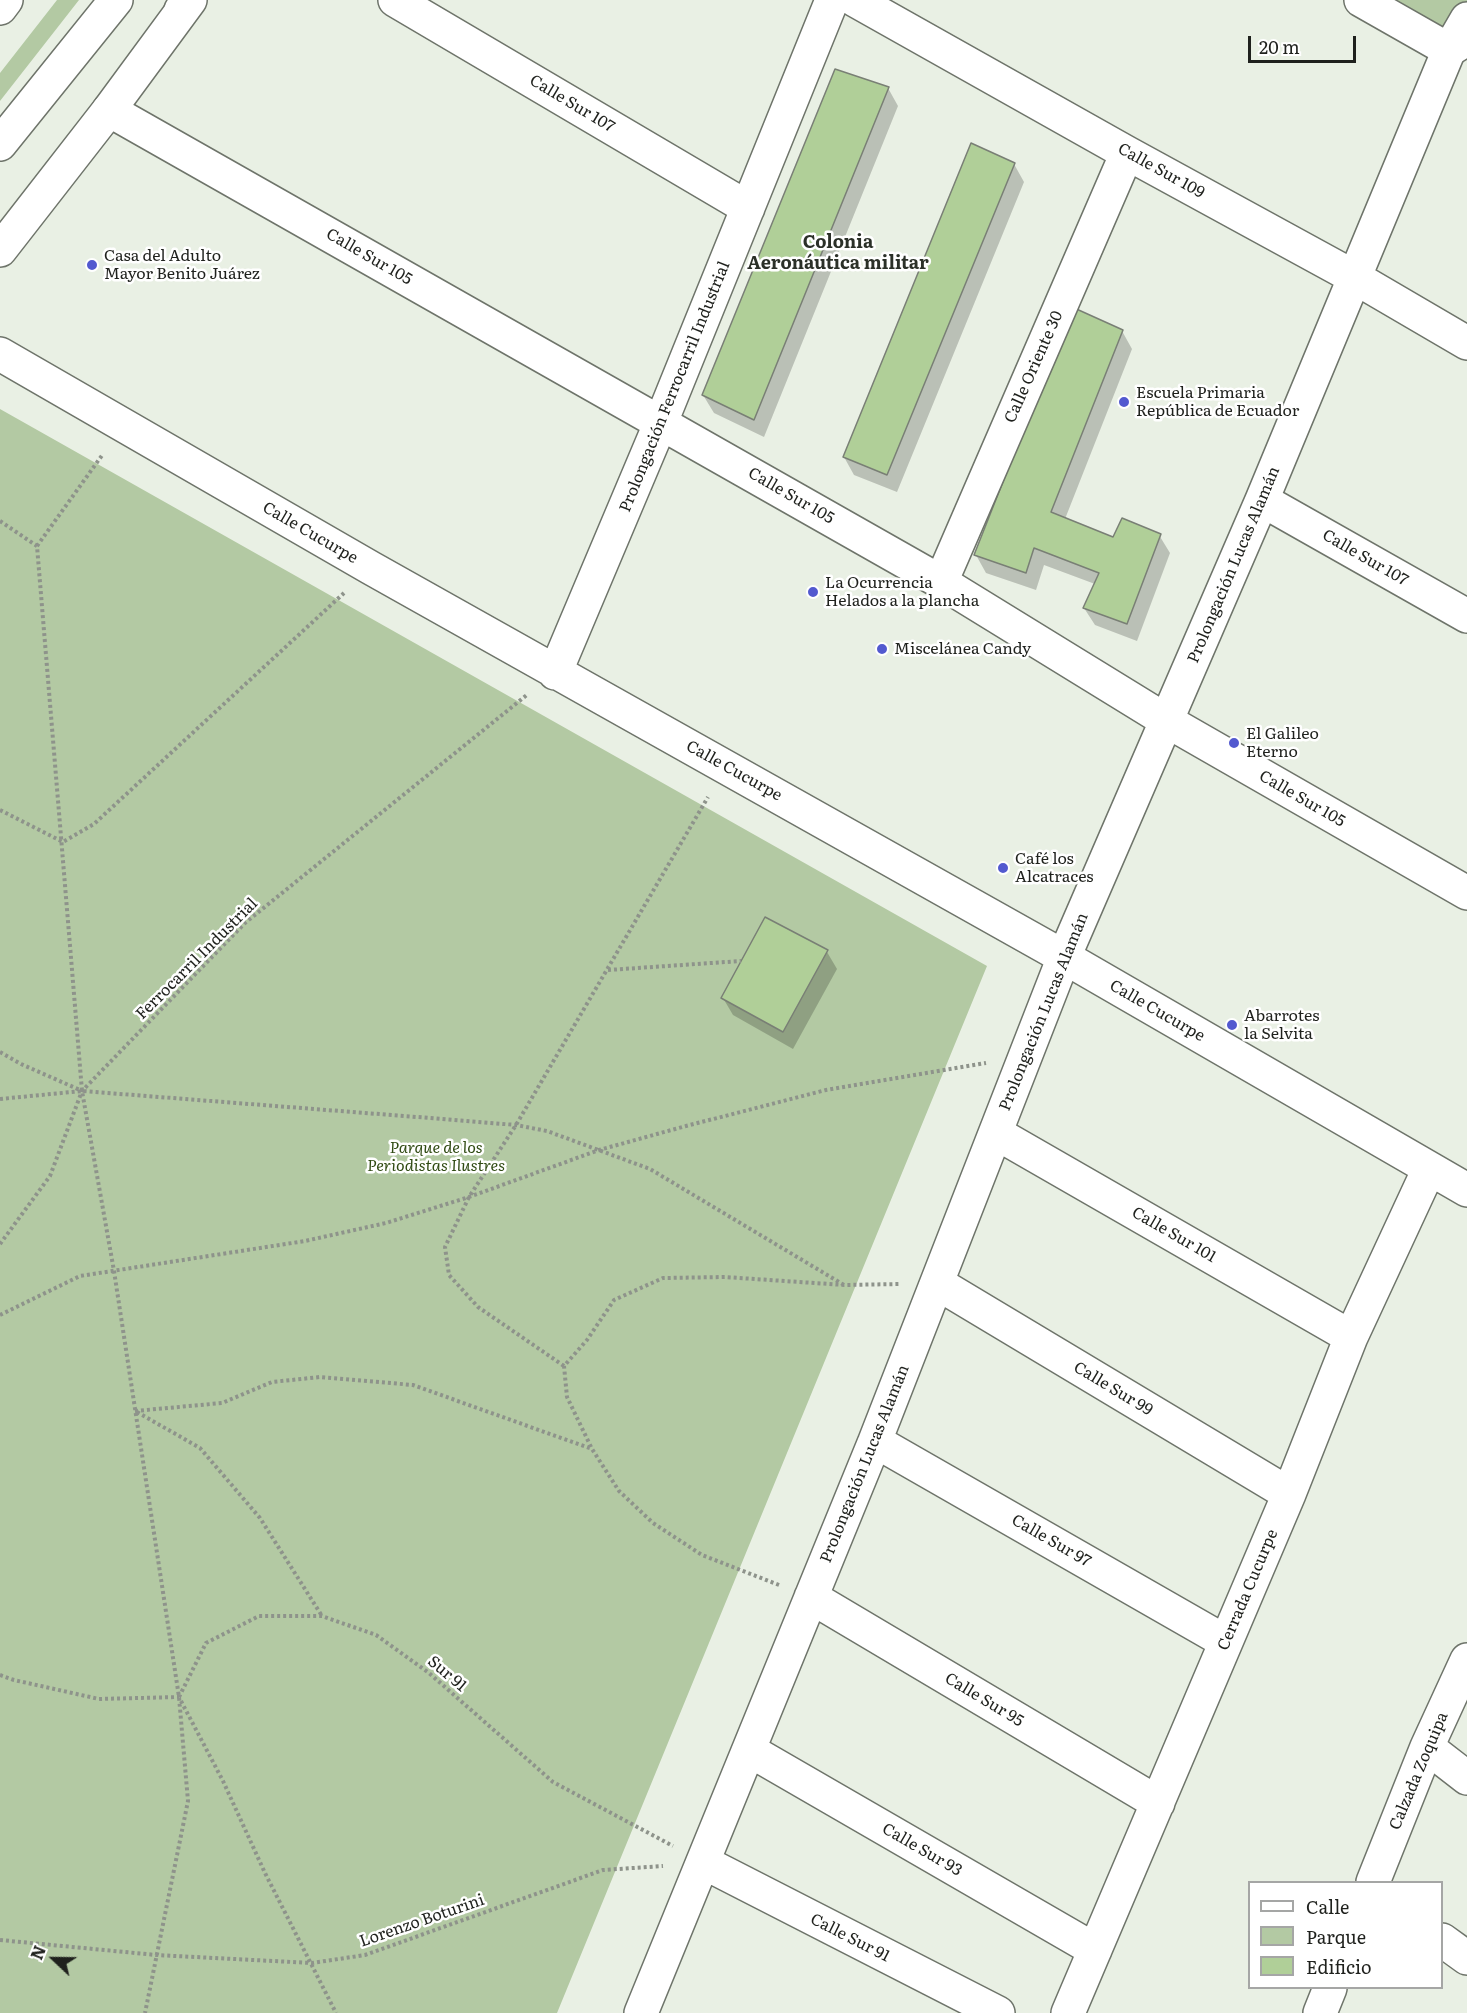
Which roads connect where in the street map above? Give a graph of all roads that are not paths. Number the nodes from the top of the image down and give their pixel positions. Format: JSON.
{"nodes":[{"id":1,"x":6,"y":0,"type":"edge"},
{"id":2,"x":116,"y":0,"type":"edge"},
{"id":3,"x":395,"y":0,"type":"edge"},
{"id":4,"x":832,"y":0,"type":"edge"},
{"id":5,"x":855,"y":0,"type":"edge"},
{"id":6,"x":1361,"y":0,"type":"edge"},
{"id":7,"x":186,"y":3,"type":"edge"},
{"id":8,"x":0,"y":8,"type":"edge"},
{"id":9,"x":1467,"y":20,"type":"edge"},
{"id":10,"x":1461,"y":50,"type":"edge"},
{"id":11,"x":110,"y":110,"type":"junction"},
{"id":12,"x":0,"y":144,"type":"edge"},
{"id":13,"x":1127,"y":153,"type":"junction"},
{"id":14,"x":748,"y":208,"type":"junction"},
{"id":15,"x":0,"y":250,"type":"edge"},
{"id":16,"x":1353,"y":277,"type":"junction"},
{"id":17,"x":1467,"y":343,"type":"edge"},
{"id":18,"x":0,"y":354,"type":"edge"},
{"id":19,"x":661,"y":422,"type":"junction"},
{"id":20,"x":1262,"y":500,"type":"junction"},
{"id":21,"x":941,"y":582,"type":"junction"},
{"id":22,"x":1467,"y":616,"type":"edge"},
{"id":23,"x":555,"y":673,"type":"junction"},
{"id":24,"x":1167,"y":721,"type":"junction"},
{"id":25,"x":1467,"y":893,"type":"edge"},
{"id":26,"x":1064,"y":957,"type":"junction"},
{"id":27,"x":996,"y":1133,"type":"junction"},
{"id":28,"x":1429,"y":1169,"type":"junction"},
{"id":29,"x":1467,"y":1190,"type":"edge"},
{"id":30,"x":937,"y":1283,"type":"junction"},
{"id":31,"x":1352,"y":1337,"type":"junction"},
{"id":32,"x":875,"y":1441,"type":"junction"},
{"id":33,"x":1289,"y":1494,"type":"junction"},
{"id":34,"x":811,"y":1597,"type":"junction"},
{"id":35,"x":1226,"y":1642,"type":"junction"},
{"id":36,"x":1467,"y":1660,"type":"edge"},
{"id":37,"x":1427,"y":1747,"type":"junction"},
{"id":38,"x":749,"y":1750,"type":"junction"},
{"id":39,"x":1467,"y":1778,"type":"edge"},
{"id":40,"x":1158,"y":1803,"type":"junction"},
{"id":41,"x":703,"y":1862,"type":"junction"},
{"id":42,"x":1372,"y":1881,"type":"edge"},
{"id":43,"x":1443,"y":1941,"type":"edge"},
{"id":44,"x":1095,"y":1950,"type":"junction"},
{"id":45,"x":1467,"y":1958,"type":"edge"},
{"id":46,"x":1330,"y":1989,"type":"edge"},
{"id":47,"x":641,"y":2013,"type":"edge"},
{"id":48,"x":998,"y":2013,"type":"edge"},
{"id":49,"x":1068,"y":2013,"type":"edge"},
{"id":50,"x":1320,"y":2013,"type":"edge"}],
"edges":[{"from":1,"to":8,"type":"street"},
{"from":2,"to":12,"type":"street"},
{"from":3,"to":14,"type":"street","name":"Calle Sur 107"},
{"from":4,"to":14,"type":"street","name":"Prolongación Ferrocarril Industrial"},
{"from":5,"to":13,"type":"street","name":"Calle Sur 109"},
{"from":6,"to":10,"type":"street"},
{"from":7,"to":11,"type":"street"},
{"from":9,"to":10,"type":"street","name":"Prolongación Lucas Alamán"},
{"from":10,"to":16,"type":"street","name":"Prolongación Lucas Alamán"},
{"from":11,"to":15,"type":"street"},
{"from":11,"to":19,"type":"street","name":"Calle Sur 105"},
{"from":13,"to":16,"type":"street","name":"Calle Sur 109"},
{"from":13,"to":21,"type":"street","name":"Calle Oriente 30"},
{"from":14,"to":19,"type":"street","name":"Prolongación Ferrocarril Industrial"},
{"from":16,"to":17,"type":"street","name":"Calle Sur 109"},
{"from":16,"to":20,"type":"street","name":"Prolongación Lucas Alamán"},
{"from":18,"to":23,"type":"street","name":"Calle Cucurpe"},
{"from":19,"to":21,"type":"street","name":"Calle Sur 105"},
{"from":19,"to":23,"type":"street","name":"Prolongación Ferrocarril Industrial"},
{"from":20,"to":22,"type":"street","name":"Calle Sur 107"},
{"from":20,"to":24,"type":"street","name":"Prolongación Lucas Alamán"},
{"from":21,"to":24,"type":"street","name":"Calle Sur 105"},
{"from":23,"to":26,"type":"street","name":"Calle Cucurpe"},
{"from":24,"to":25,"type":"street","name":"Calle Sur 105"},
{"from":24,"to":26,"type":"street","name":"Prolongación Lucas Alamán"},
{"from":26,"to":27,"type":"street","name":"Prolongación Lucas Alamán"},
{"from":26,"to":28,"type":"street","name":"Calle Cucurpe"},
{"from":27,"to":30,"type":"street","name":"Prolongación Lucas Alamán"},
{"from":27,"to":31,"type":"street","name":"Calle Sur 101"},
{"from":28,"to":29,"type":"street","name":"Calle Cucurpe"},
{"from":28,"to":31,"type":"street","name":"Cerrada Cucurpe"},
{"from":30,"to":32,"type":"street","name":"Prolongación Lucas Alamán"},
{"from":30,"to":33,"type":"street","name":"Calle Sur 99"},
{"from":31,"to":33,"type":"street","name":"Cerrada Cucurpe"},
{"from":32,"to":34,"type":"street","name":"Prolongación Lucas Alamán"},
{"from":32,"to":35,"type":"street","name":"Calle Sur 97"},
{"from":33,"to":35,"type":"street","name":"Cerrada Cucurpe"},
{"from":34,"to":38,"type":"street","name":"Prolongación Lucas Alamán"},
{"from":34,"to":40,"type":"street","name":"Calle Sur 95"},
{"from":35,"to":40,"type":"street","name":"Cerrada Cucurpe"},
{"from":36,"to":37,"type":"street","name":"Calzada Zoquipa"},
{"from":37,"to":39,"type":"street"},
{"from":37,"to":42,"type":"street","name":"Calzada Zoquipa"},
{"from":38,"to":41,"type":"street","name":"Prolongación Lucas Alamán"},
{"from":38,"to":44,"type":"street","name":"Calle Sur 93"},
{"from":40,"to":44,"type":"street","name":"Cerrada Cucurpe"},
{"from":41,"to":47,"type":"street","name":"Prolongación Lucas Alamán"},
{"from":41,"to":48,"type":"street","name":"Calle Sur 91"},
{"from":43,"to":45,"type":"street"},
{"from":44,"to":49,"type":"street","name":"Cerrada Cucurpe"},
{"from":46,"to":50,"type":"street"}]}
